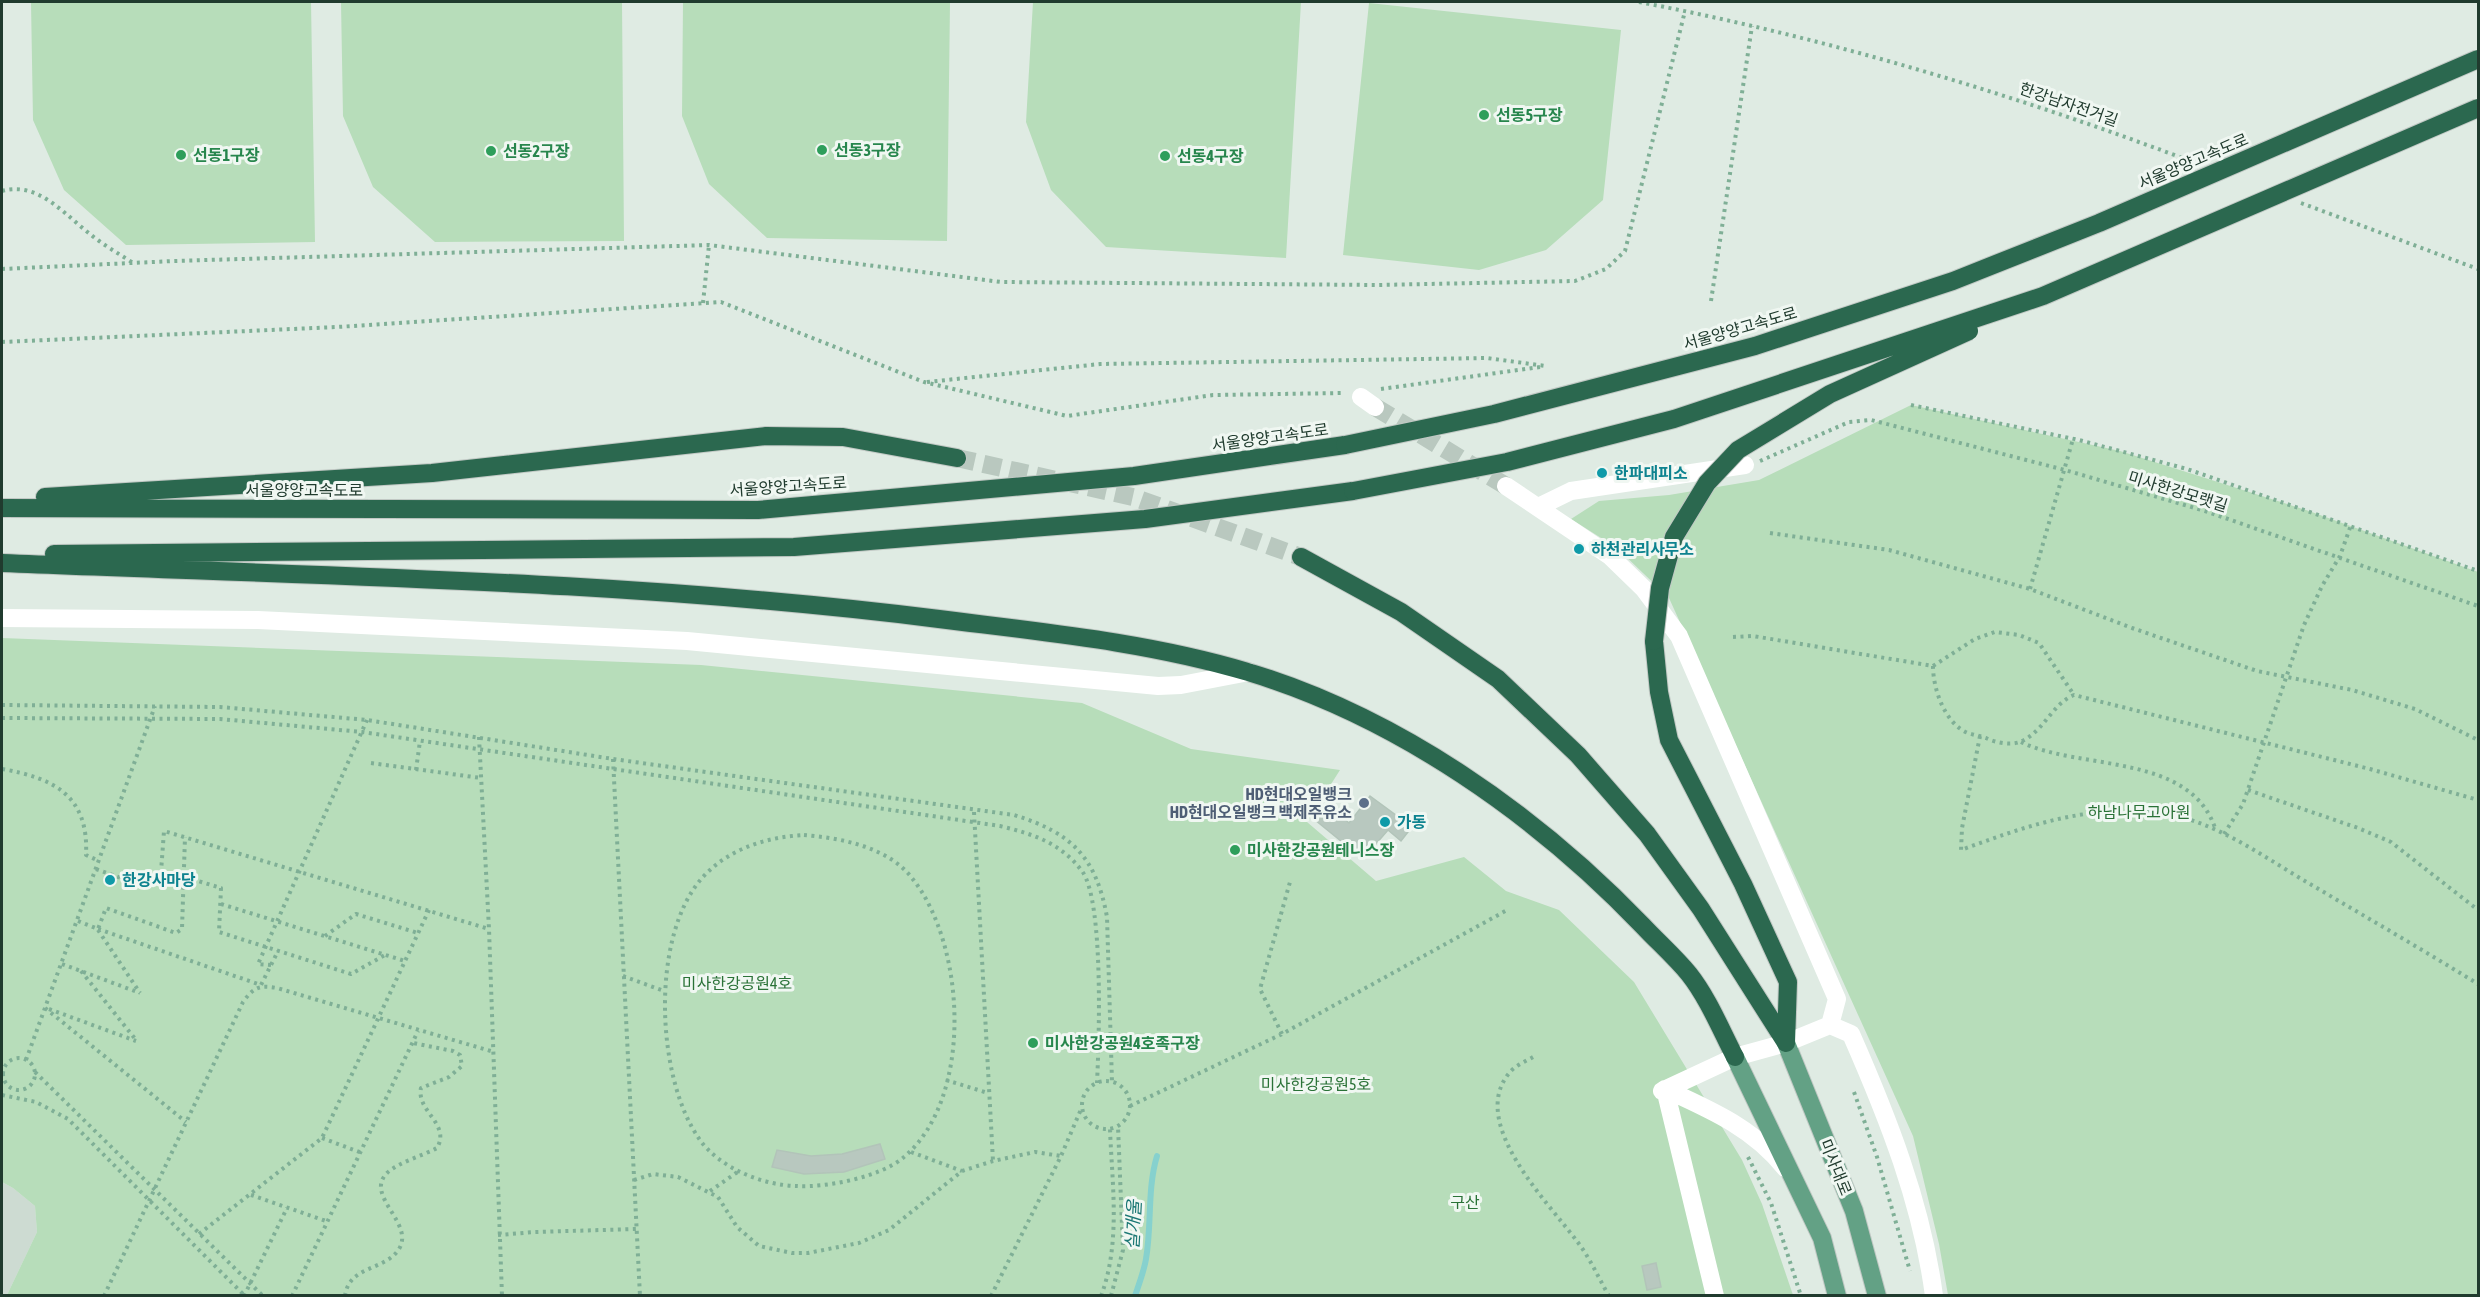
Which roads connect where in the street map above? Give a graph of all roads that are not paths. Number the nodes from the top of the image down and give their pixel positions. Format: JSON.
{"nodes":[{"id":1,"x":2478,"y":59,"type":"edge"},
{"id":2,"x":2478,"y":108,"type":"edge"},
{"id":3,"x":2043,"y":296,"type":"junction"},
{"id":4,"x":957,"y":458,"type":"tunnel mouth"},
{"id":5,"x":1745,"y":465,"type":"road end"},
{"id":6,"x":1506,"y":486,"type":"tunnel mouth"},
{"id":7,"x":2,"y":499,"type":"edge"},
{"id":8,"x":1538,"y":507,"type":"junction"},
{"id":9,"x":2,"y":508,"type":"edge"},
{"id":10,"x":2,"y":555,"type":"edge"},
{"id":11,"x":1301,"y":556,"type":"tunnel mouth"},
{"id":12,"x":2,"y":563,"type":"edge"},
{"id":13,"x":2,"y":618,"type":"edge"},
{"id":14,"x":1250,"y":672,"type":"junction"},
{"id":15,"x":1830,"y":1025,"type":"junction"},
{"id":16,"x":1786,"y":1043,"type":"junction"},
{"id":17,"x":1735,"y":1057,"type":"junction"},
{"id":18,"x":1664,"y":1090,"type":"junction"},
{"id":19,"x":1791,"y":1175,"type":"junction"},
{"id":20,"x":1715,"y":1296,"type":"edge"},
{"id":21,"x":1837,"y":1296,"type":"edge"},
{"id":22,"x":1877,"y":1296,"type":"edge"},
{"id":23,"x":1934,"y":1296,"type":"edge"}],
"edges":[{"from":1,"to":9,"type":"highway","name":"서울양양고속도로","bridge":true},
{"from":2,"to":3,"type":"highway","bridge":true},
{"from":3,"to":10,"type":"highway","bridge":true},
{"from":3,"to":16,"type":"highway","bridge":true},
{"from":4,"to":7,"type":"highway"},
{"from":5,"to":8,"type":"street"},
{"from":6,"to":8,"type":"street"},
{"from":8,"to":15,"type":"street"},
{"from":11,"to":16,"type":"highway"},
{"from":12,"to":14,"type":"highway"},
{"from":13,"to":14,"type":"street"},
{"from":14,"to":17,"type":"highway"},
{"from":15,"to":16,"type":"street"},
{"from":15,"to":23,"type":"street"},
{"from":16,"to":17,"type":"street"},
{"from":16,"to":22,"type":"main road","name":"미사대로"},
{"from":17,"to":18,"type":"street"},
{"from":17,"to":19,"type":"main road"},
{"from":18,"to":19,"type":"street"},
{"from":18,"to":20,"type":"street"},
{"from":19,"to":21,"type":"main road"}]}
